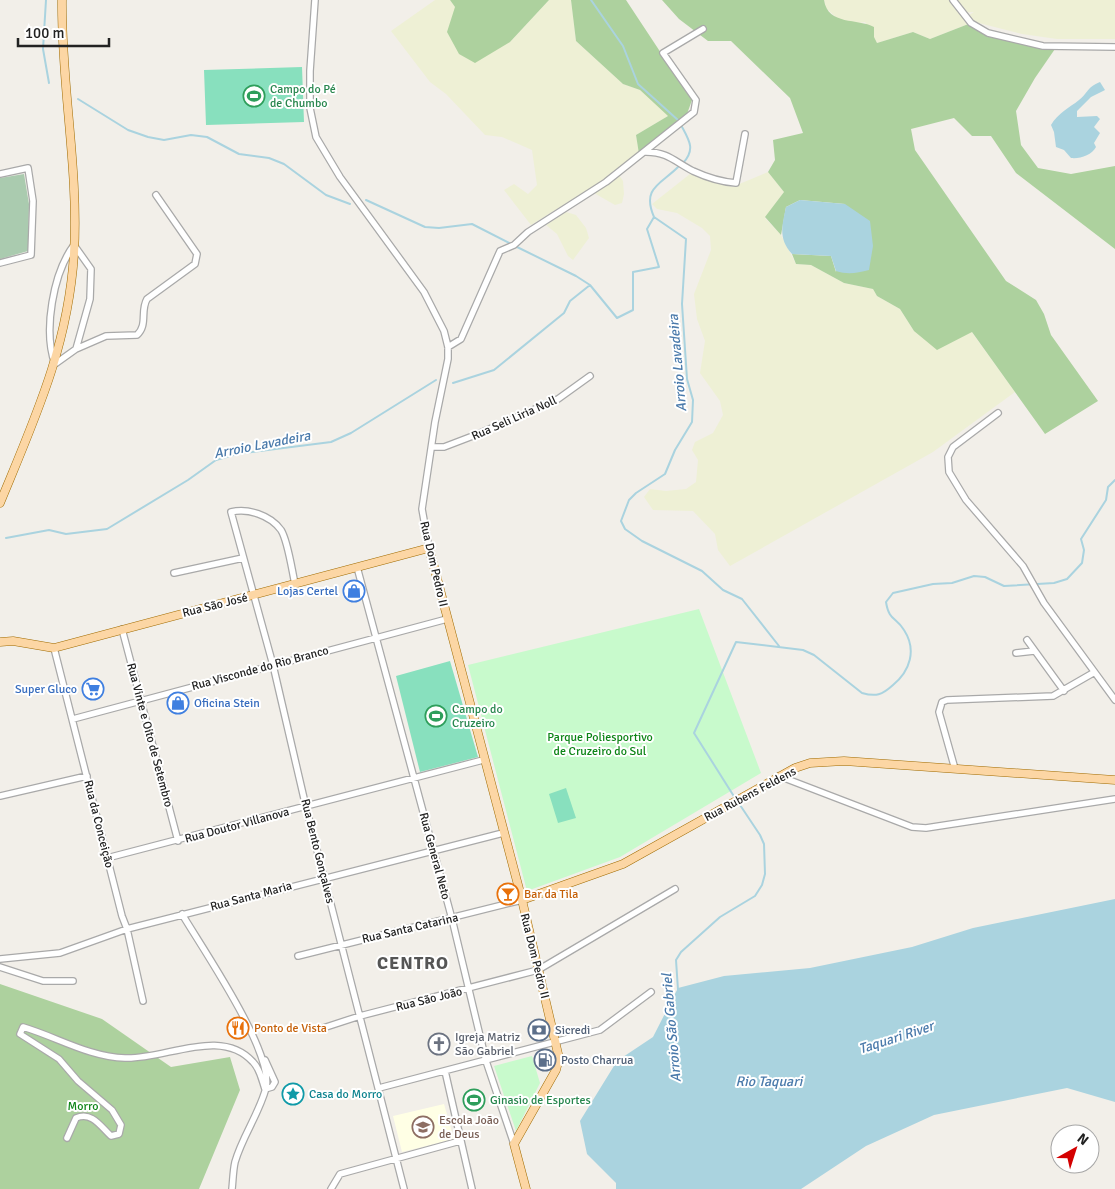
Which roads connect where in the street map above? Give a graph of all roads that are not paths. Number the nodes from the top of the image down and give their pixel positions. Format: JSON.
{"nodes":[{"id":1,"x":62,"y":0,"type":"edge"},
{"id":2,"x":315,"y":0,"type":"edge"},
{"id":3,"x":953,"y":0,"type":"edge"},
{"id":4,"x":702,"y":29,"type":"dead end"},
{"id":5,"x":1115,"y":47,"type":"edge"},
{"id":6,"x":745,"y":134,"type":"dead end"},
{"id":7,"x":644,"y":152,"type":"junction"},
{"id":8,"x":0,"y":174,"type":"edge"},
{"id":9,"x":156,"y":195,"type":"dead end"},
{"id":10,"x":74,"y":245,"type":"junction"},
{"id":11,"x":0,"y":263,"type":"edge"},
{"id":12,"x":448,"y":347,"type":"junction"},
{"id":13,"x":76,"y":349,"type":"junction"},
{"id":14,"x":55,"y":364,"type":"junction"},
{"id":15,"x":590,"y":376,"type":"dead end"},
{"id":16,"x":998,"y":413,"type":"dead end"},
{"id":17,"x":432,"y":448,"type":"junction"},
{"id":18,"x":0,"y":503,"type":"edge"},
{"id":19,"x":429,"y":548,"type":"junction"},
{"id":20,"x":243,"y":558,"type":"junction"},
{"id":21,"x":357,"y":567,"type":"junction"},
{"id":22,"x":174,"y":573,"type":"dead end"},
{"id":23,"x":295,"y":584,"type":"junction"},
{"id":24,"x":253,"y":596,"type":"junction"},
{"id":25,"x":447,"y":619,"type":"junction"},
{"id":26,"x":122,"y":629,"type":"junction"},
{"id":27,"x":375,"y":637,"type":"junction"},
{"id":28,"x":0,"y":638,"type":"edge"},
{"id":29,"x":1027,"y":640,"type":"dead end"},
{"id":30,"x":13,"y":641,"type":"junction"},
{"id":31,"x":0,"y":642,"type":"edge"},
{"id":32,"x":54,"y":648,"type":"junction"},
{"id":33,"x":1034,"y":650,"type":"junction"},
{"id":34,"x":1016,"y":653,"type":"dead end"},
{"id":35,"x":273,"y":665,"type":"junction"},
{"id":36,"x":1093,"y":673,"type":"junction"},
{"id":37,"x":1064,"y":691,"type":"junction"},
{"id":38,"x":140,"y":700,"type":"junction"},
{"id":39,"x":1115,"y":700,"type":"edge"},
{"id":40,"x":73,"y":719,"type":"junction"},
{"id":41,"x":484,"y":760,"type":"junction"},
{"id":42,"x":955,"y":769,"type":"junction"},
{"id":43,"x":87,"y":776,"type":"junction"},
{"id":44,"x":779,"y":776,"type":"junction"},
{"id":45,"x":415,"y":778,"type":"junction"},
{"id":46,"x":1115,"y":780,"type":"edge"},
{"id":47,"x":0,"y":796,"type":"edge"},
{"id":48,"x":1115,"y":799,"type":"edge"},
{"id":49,"x":306,"y":807,"type":"junction"},
{"id":50,"x":503,"y":833,"type":"junction"},
{"id":51,"x":178,"y":840,"type":"junction"},
{"id":52,"x":433,"y":849,"type":"junction"},
{"id":53,"x":107,"y":858,"type":"junction"},
{"id":54,"x":325,"y":877,"type":"junction"},
{"id":55,"x":675,"y":888,"type":"dead end"},
{"id":56,"x":522,"y":900,"type":"junction"},
{"id":57,"x":182,"y":914,"type":"junction"},
{"id":58,"x":452,"y":918,"type":"junction"},
{"id":59,"x":128,"y":929,"type":"junction"},
{"id":60,"x":341,"y":945,"type":"junction"},
{"id":61,"x":298,"y":956,"type":"dead end"},
{"id":62,"x":0,"y":959,"type":"edge"},
{"id":63,"x":0,"y":967,"type":"edge"},
{"id":64,"x":538,"y":970,"type":"junction"},
{"id":65,"x":73,"y":981,"type":"dead end"},
{"id":66,"x":467,"y":990,"type":"junction"},
{"id":67,"x":651,"y":992,"type":"dead end"},
{"id":68,"x":143,"y":1001,"type":"dead end"},
{"id":69,"x":360,"y":1016,"type":"junction"},
{"id":70,"x":320,"y":1029,"type":"dead end"},
{"id":71,"x":556,"y":1041,"type":"junction"},
{"id":72,"x":486,"y":1061,"type":"junction"},
{"id":73,"x":445,"y":1072,"type":"junction"},
{"id":74,"x":379,"y":1088,"type":"junction"},
{"id":75,"x":265,"y":1089,"type":"junction"},
{"id":76,"x":67,"y":1138,"type":"dead end"},
{"id":77,"x":460,"y":1141,"type":"junction"},
{"id":78,"x":514,"y":1144,"type":"junction"},
{"id":79,"x":398,"y":1158,"type":"junction"},
{"id":80,"x":232,"y":1189,"type":"edge"},
{"id":81,"x":331,"y":1189,"type":"edge"},
{"id":82,"x":404,"y":1189,"type":"edge"},
{"id":83,"x":472,"y":1189,"type":"edge"},
{"id":84,"x":526,"y":1189,"type":"edge"}],
"edges":[{"from":1,"to":10,"type":"main road"},
{"from":2,"to":12,"type":"street","name":"Rua Dom Pedro II"},
{"from":3,"to":5,"type":"street"},
{"from":4,"to":7,"type":"street"},
{"from":6,"to":7,"type":"street"},
{"from":7,"to":12,"type":"street"},
{"from":8,"to":11,"type":"street"},
{"from":9,"to":13,"type":"street"},
{"from":10,"to":13,"type":"street"},
{"from":10,"to":14,"type":"main road"},
{"from":10,"to":14,"type":"street"},
{"from":12,"to":17,"type":"street","name":"Rua Dom Pedro II"},
{"from":13,"to":14,"type":"street"},
{"from":14,"to":18,"type":"main road"},
{"from":15,"to":17,"type":"street","name":"Rua Seli Liria Noll"},
{"from":16,"to":36,"type":"street"},
{"from":17,"to":19,"type":"street","name":"Rua Dom Pedro II"},
{"from":19,"to":21,"type":"main road","name":"Rua São José"},
{"from":19,"to":25,"type":"main road","name":"Rua Dom Pedro II"},
{"from":20,"to":22,"type":"street"},
{"from":20,"to":23,"type":"street","name":"Rua Bento Gonçalves"},
{"from":20,"to":24,"type":"street","name":"Rua Bento Gonçalves"},
{"from":21,"to":23,"type":"main road","name":"Rua São José"},
{"from":21,"to":27,"type":"street","name":"Rua General Neto"},
{"from":23,"to":24,"type":"main road","name":"Rua São José"},
{"from":24,"to":26,"type":"main road","name":"Rua São José"},
{"from":24,"to":35,"type":"street","name":"Rua Bento Gonçalves"},
{"from":25,"to":27,"type":"street","name":"Rua Visconde do Rio Branco"},
{"from":25,"to":41,"type":"main road","name":"Rua Dom Pedro II"},
{"from":26,"to":32,"type":"main road","name":"Rua São José"},
{"from":26,"to":38,"type":"street","name":"Rua Vinte e Oito de Setembro"},
{"from":27,"to":35,"type":"street","name":"Rua Visconde do Rio Branco"},
{"from":27,"to":45,"type":"street","name":"Rua General Neto"},
{"from":28,"to":30,"type":"main road"},
{"from":29,"to":33,"type":"street"},
{"from":30,"to":31,"type":"main road","name":"Rua São José"},
{"from":30,"to":32,"type":"main road","name":"Rua São José"},
{"from":32,"to":40,"type":"street","name":"Rua da Conceição"},
{"from":33,"to":34,"type":"street"},
{"from":33,"to":37,"type":"street"},
{"from":35,"to":38,"type":"street","name":"Rua Visconde do Rio Branco"},
{"from":35,"to":49,"type":"street","name":"Rua Bento Gonçalves"},
{"from":36,"to":37,"type":"street"},
{"from":36,"to":39,"type":"street"},
{"from":37,"to":42,"type":"street"},
{"from":38,"to":40,"type":"street","name":"Rua Visconde do Rio Branco"},
{"from":38,"to":51,"type":"street","name":"Rua Vinte e Oito de Setembro"},
{"from":40,"to":43,"type":"street","name":"Rua da Conceição"},
{"from":41,"to":45,"type":"street","name":"Rua Doutor Villanova"},
{"from":41,"to":50,"type":"main road","name":"Rua Dom Pedro II"},
{"from":42,"to":44,"type":"main road","name":"Rua Rubens Feldens"},
{"from":42,"to":46,"type":"main road","name":"Rua Rubens Feldens"},
{"from":43,"to":47,"type":"street"},
{"from":43,"to":53,"type":"street","name":"Rua da Conceição"},
{"from":44,"to":48,"type":"street"},
{"from":44,"to":56,"type":"main road","name":"Rua Rubens Feldens"},
{"from":45,"to":49,"type":"street","name":"Rua Doutor Villanova"},
{"from":45,"to":52,"type":"street","name":"Rua General Neto"},
{"from":49,"to":51,"type":"street","name":"Rua Doutor Villanova"},
{"from":49,"to":54,"type":"street","name":"Rua Bento Gonçalves"},
{"from":50,"to":52,"type":"street","name":"Rua Santa Maria"},
{"from":50,"to":56,"type":"main road","name":"Rua Dom Pedro II"},
{"from":51,"to":53,"type":"street","name":"Rua Doutor Villanova"},
{"from":52,"to":54,"type":"street","name":"Rua Santa Maria"},
{"from":52,"to":58,"type":"street","name":"Rua General Neto"},
{"from":53,"to":59,"type":"street","name":"Rua da Conceição"},
{"from":54,"to":57,"type":"street","name":"Rua Santa Maria"},
{"from":54,"to":60,"type":"street","name":"Rua Bento Gonçalves"},
{"from":55,"to":64,"type":"street","name":"Rua São João"},
{"from":56,"to":58,"type":"street","name":"Rua Santa Catarina"},
{"from":56,"to":64,"type":"main road","name":"Rua Dom Pedro II"},
{"from":57,"to":59,"type":"street","name":"Rua Santa Maria"},
{"from":57,"to":75,"type":"street"},
{"from":58,"to":60,"type":"street","name":"Rua Santa Catarina"},
{"from":58,"to":66,"type":"street","name":"Rua General Neto"},
{"from":59,"to":62,"type":"street","name":"Rua Santa Maria"},
{"from":59,"to":68,"type":"street","name":"Rua da Conceição"},
{"from":60,"to":61,"type":"street","name":"Rua Santa Catarina"},
{"from":60,"to":69,"type":"street","name":"Rua Bento Gonçalves"},
{"from":63,"to":65,"type":"street"},
{"from":64,"to":66,"type":"street","name":"Rua São João"},
{"from":64,"to":71,"type":"main road","name":"Rua Dom Pedro II"},
{"from":66,"to":69,"type":"street","name":"Rua São João"},
{"from":66,"to":72,"type":"street","name":"Rua General Neto"},
{"from":67,"to":71,"type":"street"},
{"from":69,"to":70,"type":"street","name":"Rua São João"},
{"from":69,"to":74,"type":"street","name":"Rua Bento Gonçalves"},
{"from":71,"to":72,"type":"street"},
{"from":71,"to":78,"type":"main road","name":"Rua Dom Pedro II"},
{"from":72,"to":73,"type":"street"},
{"from":72,"to":78,"type":"street","name":"Rua General Neto"},
{"from":73,"to":74,"type":"street"},
{"from":73,"to":77,"type":"street"},
{"from":74,"to":79,"type":"street","name":"Rua Bento Gonçalves"},
{"from":75,"to":76,"type":"street"},
{"from":75,"to":80,"type":"street"},
{"from":77,"to":79,"type":"street"},
{"from":77,"to":83,"type":"street"},
{"from":78,"to":84,"type":"main road"},
{"from":79,"to":81,"type":"street"},
{"from":79,"to":82,"type":"street","name":"Rua Bento Gonçalves"}]}
